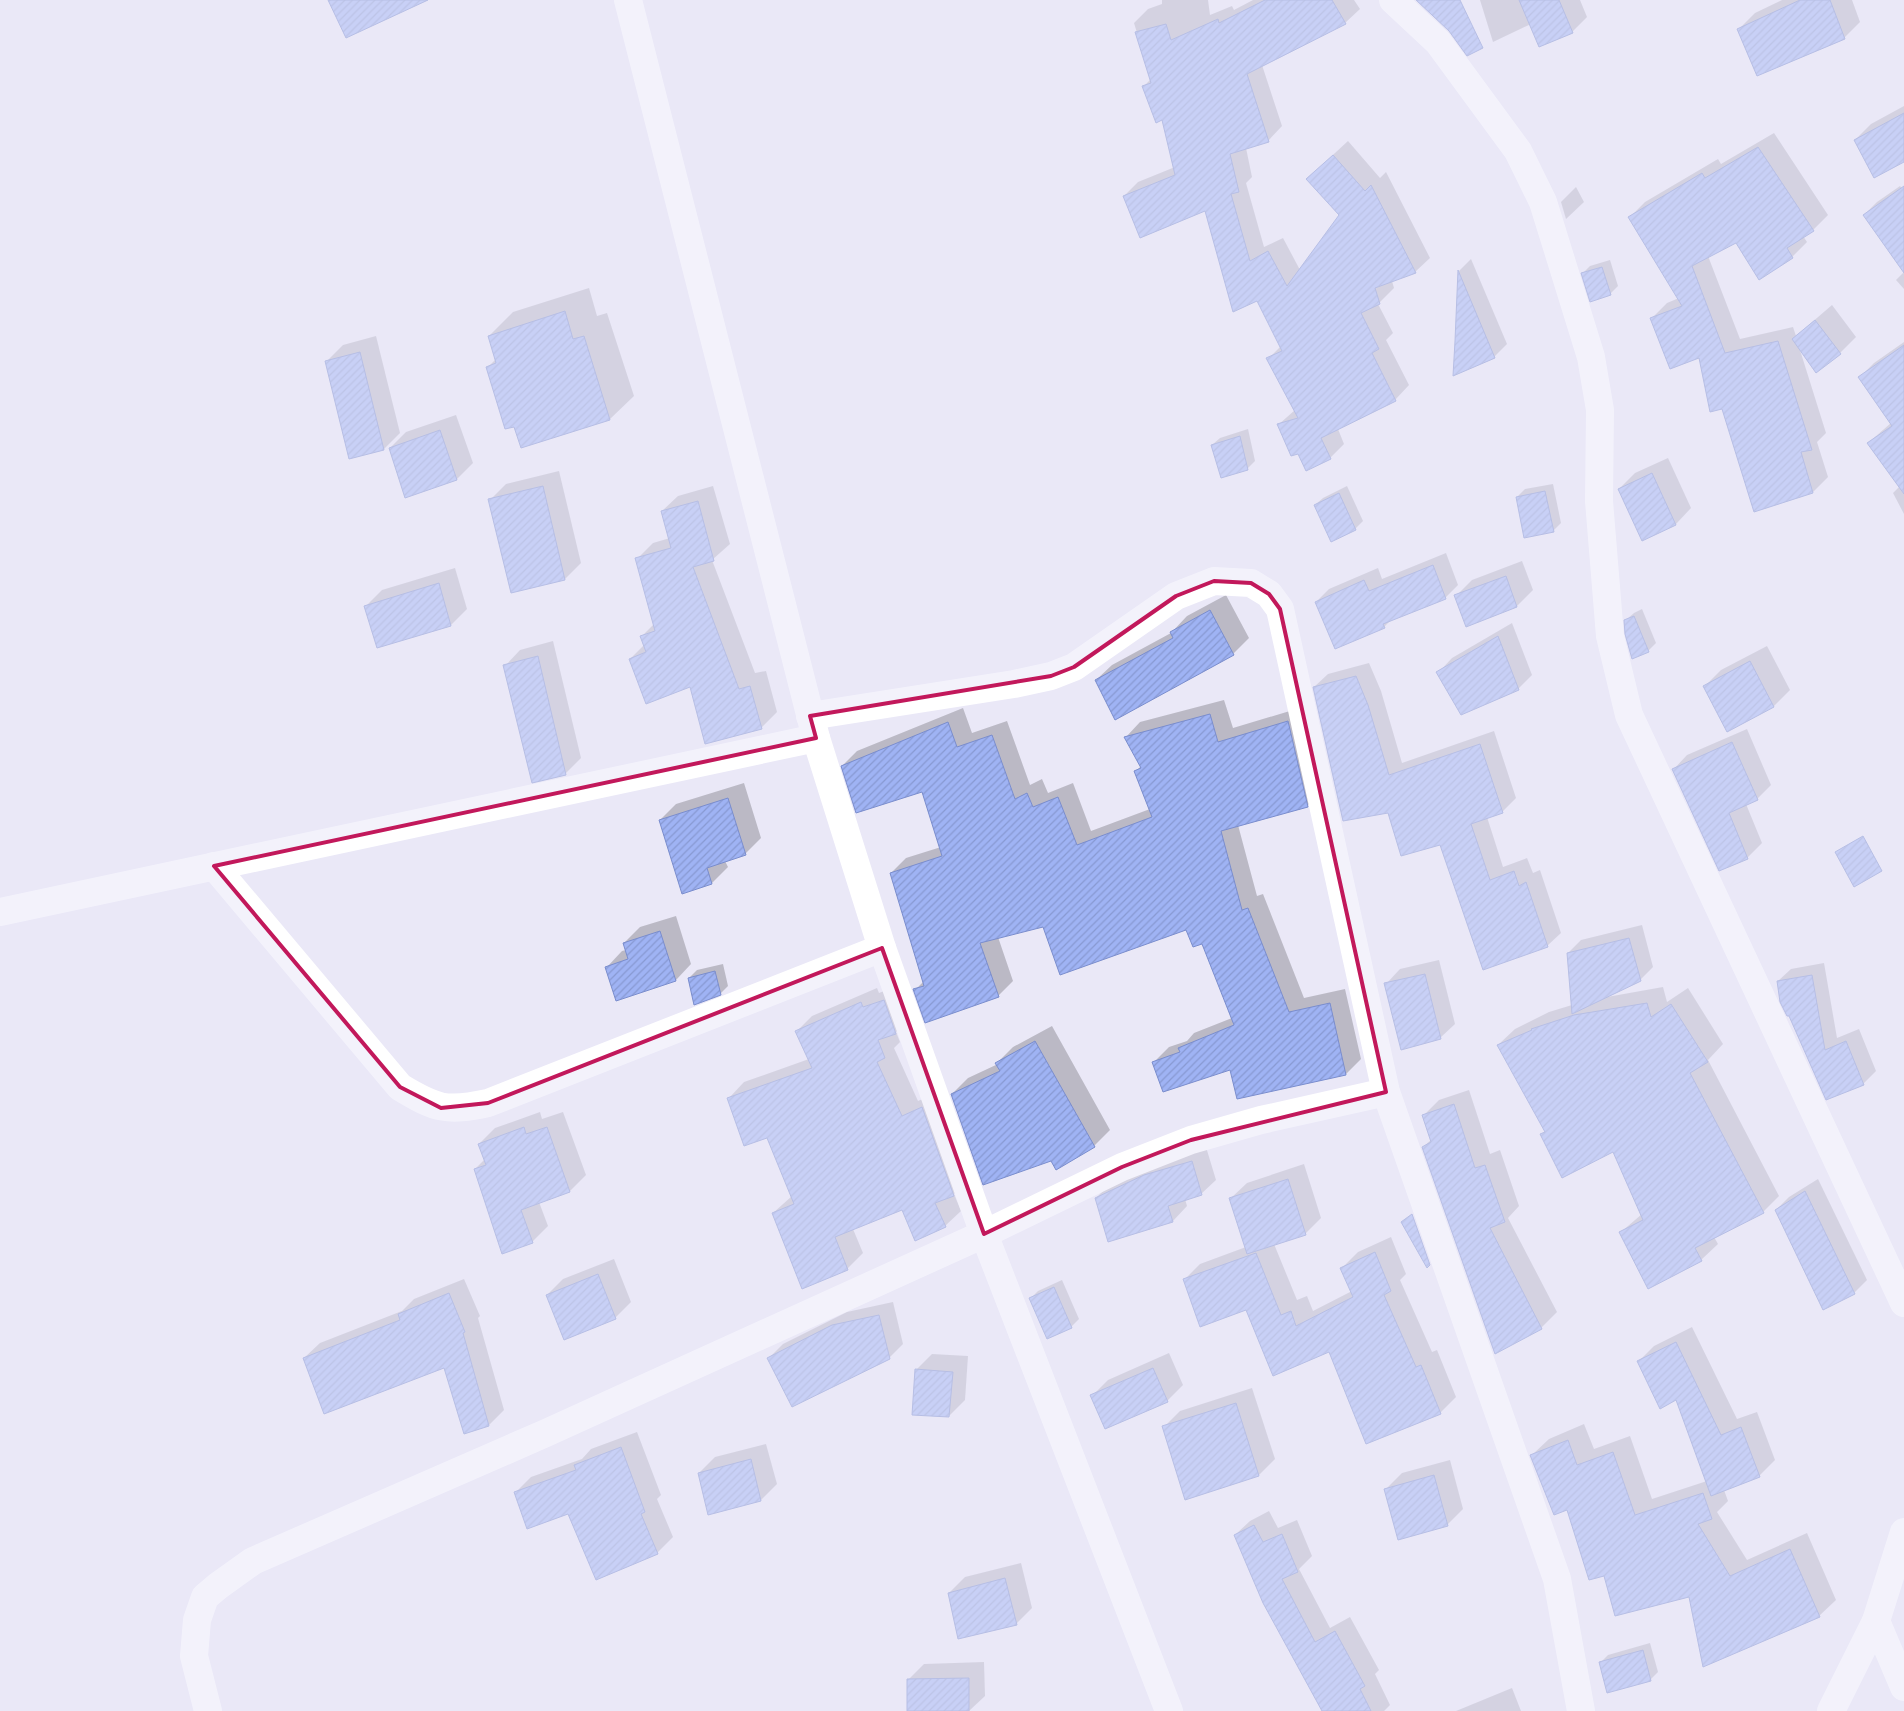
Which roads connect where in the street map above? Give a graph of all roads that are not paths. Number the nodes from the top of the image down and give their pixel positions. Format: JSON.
{"nodes":[{"id":1,"x":628,"y":0,"type":"edge"},
{"id":2,"x":1393,"y":0,"type":"edge"},
{"id":3,"x":813,"y":727,"type":"junction"},
{"id":4,"x":214,"y":866,"type":"junction"},
{"id":5,"x":0,"y":912,"type":"edge"},
{"id":6,"x":882,"y":948,"type":"junction"},
{"id":7,"x":1386,"y":1092,"type":"junction"},
{"id":8,"x":984,"y":1234,"type":"junction"},
{"id":9,"x":1904,"y":1303,"type":"edge"},
{"id":10,"x":1904,"y":1532,"type":"edge"},
{"id":11,"x":1876,"y":1621,"type":"junction"},
{"id":12,"x":1904,"y":1687,"type":"edge"},
{"id":13,"x":208,"y":1711,"type":"edge"},
{"id":14,"x":1170,"y":1711,"type":"edge"},
{"id":15,"x":1581,"y":1711,"type":"edge"},
{"id":16,"x":1831,"y":1711,"type":"edge"}],
"edges":[{"from":1,"to":3,"type":"street"},
{"from":2,"to":9,"type":"street"},
{"from":3,"to":4,"type":"street"},
{"from":3,"to":6,"type":"street"},
{"from":3,"to":7,"type":"street"},
{"from":4,"to":5,"type":"street"},
{"from":4,"to":6,"type":"street"},
{"from":6,"to":8,"type":"street"},
{"from":7,"to":8,"type":"street"},
{"from":7,"to":15,"type":"street"},
{"from":8,"to":13,"type":"street"},
{"from":8,"to":14,"type":"street"},
{"from":10,"to":11,"type":"street"},
{"from":11,"to":12,"type":"street"},
{"from":11,"to":16,"type":"street"}]}
